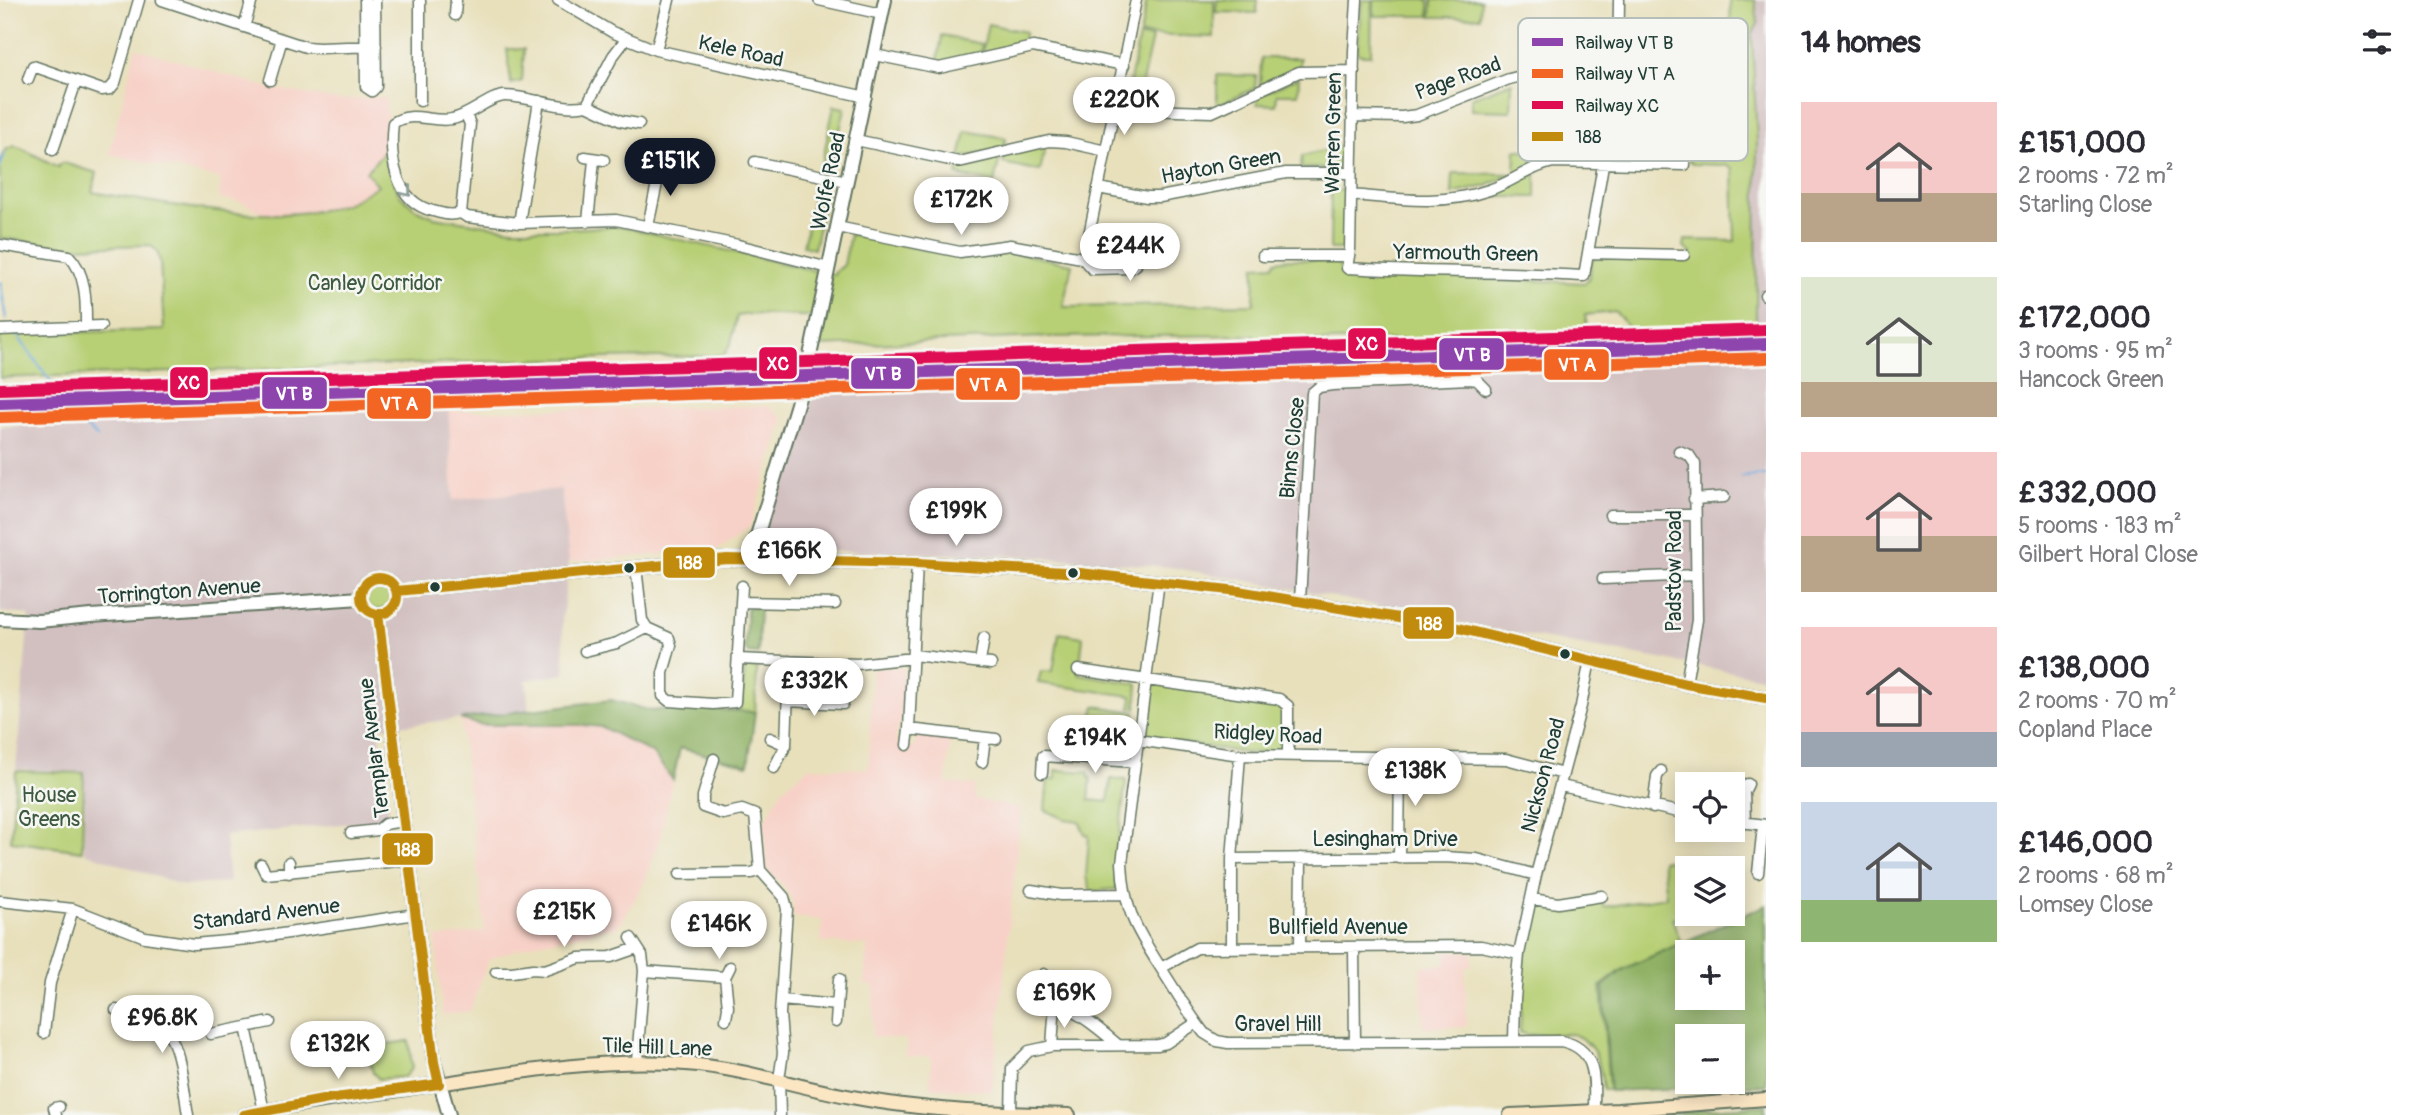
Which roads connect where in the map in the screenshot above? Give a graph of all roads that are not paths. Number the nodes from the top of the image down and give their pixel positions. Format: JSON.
{"nodes":[{"id":1,"x":139,"y":0,"type":"edge"},
{"id":2,"x":162,"y":0,"type":"edge"},
{"id":3,"x":252,"y":0,"type":"edge"},
{"id":4,"x":365,"y":0,"type":"edge"},
{"id":5,"x":375,"y":0,"type":"edge"},
{"id":6,"x":420,"y":0,"type":"edge"},
{"id":7,"x":456,"y":0,"type":"edge"},
{"id":8,"x":558,"y":0,"type":"edge"},
{"id":9,"x":669,"y":0,"type":"edge"},
{"id":10,"x":819,"y":0,"type":"edge"},
{"id":11,"x":885,"y":0,"type":"edge"},
{"id":12,"x":1136,"y":0,"type":"edge"},
{"id":13,"x":1357,"y":0,"type":"edge"},
{"id":14,"x":1619,"y":0,"type":"edge"},
{"id":15,"x":882,"y":14,"type":"junction"},
{"id":16,"x":455,"y":15,"type":"dead end"},
{"id":17,"x":1619,"y":18,"type":"edge"},
{"id":18,"x":244,"y":27,"type":"junction"},
{"id":19,"x":282,"y":39,"type":"junction"},
{"id":20,"x":626,"y":39,"type":"junction"},
{"id":21,"x":371,"y":47,"type":"junction"},
{"id":22,"x":656,"y":50,"type":"junction"},
{"id":23,"x":874,"y":55,"type":"junction"},
{"id":24,"x":1124,"y":65,"type":"junction"},
{"id":25,"x":1354,"y":71,"type":"junction"},
{"id":26,"x":1518,"y":77,"type":"edge"},
{"id":27,"x":28,"y":79,"type":"dead end"},
{"id":28,"x":270,"y":80,"type":"dead end"},
{"id":29,"x":76,"y":82,"type":"junction"},
{"id":30,"x":866,"y":97,"type":"junction"},
{"id":31,"x":420,"y":101,"type":"dead end"},
{"id":32,"x":539,"y":101,"type":"junction"},
{"id":33,"x":587,"y":105,"type":"junction"},
{"id":34,"x":1115,"y":106,"type":"junction"},
{"id":35,"x":466,"y":115,"type":"junction"},
{"id":36,"x":1352,"y":116,"type":"junction"},
{"id":37,"x":639,"y":124,"type":"dead end"},
{"id":38,"x":856,"y":141,"type":"junction"},
{"id":39,"x":53,"y":150,"type":"dead end"},
{"id":40,"x":1106,"y":151,"type":"junction"},
{"id":41,"x":594,"y":159,"type":"dead end"},
{"id":42,"x":755,"y":162,"type":"dead end"},
{"id":43,"x":1604,"y":162,"type":"junction"},
{"id":44,"x":662,"y":164,"type":"dead end"},
{"id":45,"x":1685,"y":165,"type":"dead end"},
{"id":46,"x":1351,"y":173,"type":"junction"},
{"id":47,"x":848,"y":181,"type":"junction"},
{"id":48,"x":1098,"y":187,"type":"junction"},
{"id":49,"x":1351,"y":195,"type":"junction"},
{"id":50,"x":461,"y":213,"type":"junction"},
{"id":51,"x":588,"y":222,"type":"junction"},
{"id":52,"x":519,"y":223,"type":"junction"},
{"id":53,"x":648,"y":226,"type":"junction"},
{"id":54,"x":837,"y":227,"type":"junction"},
{"id":55,"x":1136,"y":228,"type":"dead end"},
{"id":56,"x":0,"y":245,"type":"edge"},
{"id":57,"x":1589,"y":253,"type":"junction"},
{"id":58,"x":1684,"y":255,"type":"dead end"},
{"id":59,"x":1263,"y":256,"type":"dead end"},
{"id":60,"x":1349,"y":256,"type":"junction"},
{"id":61,"x":1082,"y":258,"type":"junction"},
{"id":62,"x":829,"y":268,"type":"junction"},
{"id":63,"x":1347,"y":268,"type":"joint"},
{"id":64,"x":86,"y":326,"type":"junction"},
{"id":65,"x":101,"y":326,"type":"dead end"},
{"id":66,"x":0,"y":330,"type":"edge"},
{"id":67,"x":807,"y":369,"type":"dead end"},
{"id":68,"x":803,"y":384,"type":"dead end"},
{"id":69,"x":1486,"y":389,"type":"dead end"},
{"id":70,"x":1679,"y":451,"type":"dead end"},
{"id":71,"x":1724,"y":497,"type":"dead end"},
{"id":72,"x":1694,"y":499,"type":"junction"},
{"id":73,"x":1610,"y":515,"type":"dead end"},
{"id":74,"x":1694,"y":515,"type":"junction"},
{"id":75,"x":750,"y":559,"type":"junction"},
{"id":76,"x":917,"y":563,"type":"junction"},
{"id":77,"x":636,"y":568,"type":"junction"},
{"id":78,"x":1696,"y":575,"type":"junction"},
{"id":79,"x":1603,"y":579,"type":"dead end"},
{"id":80,"x":1159,"y":581,"type":"junction"},
{"id":81,"x":742,"y":586,"type":"dead end"},
{"id":82,"x":397,"y":592,"type":"junction"},
{"id":83,"x":361,"y":598,"type":"junction"},
{"id":84,"x":1300,"y":600,"type":"junction"},
{"id":85,"x":742,"y":602,"type":"junction"},
{"id":86,"x":835,"y":604,"type":"dead end"},
{"id":87,"x":377,"y":614,"type":"junction"},
{"id":88,"x":0,"y":619,"type":"edge"},
{"id":89,"x":647,"y":628,"type":"junction"},
{"id":90,"x":984,"y":638,"type":"dead end"},
{"id":91,"x":585,"y":651,"type":"dead end"},
{"id":92,"x":913,"y":657,"type":"junction"},
{"id":93,"x":739,"y":659,"type":"junction"},
{"id":94,"x":1590,"y":660,"type":"junction"},
{"id":95,"x":789,"y":661,"type":"junction"},
{"id":96,"x":980,"y":662,"type":"junction"},
{"id":97,"x":991,"y":664,"type":"dead end"},
{"id":98,"x":1078,"y":670,"type":"dead end"},
{"id":99,"x":1145,"y":679,"type":"junction"},
{"id":100,"x":1686,"y":684,"type":"junction"},
{"id":101,"x":1766,"y":698,"type":"edge"},
{"id":102,"x":788,"y":701,"type":"junction"},
{"id":103,"x":843,"y":704,"type":"dead end"},
{"id":104,"x":909,"y":729,"type":"junction"},
{"id":105,"x":770,"y":738,"type":"dead end"},
{"id":106,"x":985,"y":738,"type":"junction"},
{"id":107,"x":996,"y":739,"type":"dead end"},
{"id":108,"x":1138,"y":740,"type":"junction"},
{"id":109,"x":786,"y":745,"type":"junction"},
{"id":110,"x":907,"y":746,"type":"dead end"},
{"id":111,"x":1240,"y":755,"type":"junction"},
{"id":112,"x":1289,"y":757,"type":"junction"},
{"id":113,"x":1400,"y":758,"type":"junction"},
{"id":114,"x":714,"y":759,"type":"dead end"},
{"id":115,"x":982,"y":762,"type":"dead end"},
{"id":116,"x":1135,"y":762,"type":"junction"},
{"id":117,"x":774,"y":768,"type":"dead end"},
{"id":118,"x":1661,"y":771,"type":"dead end"},
{"id":119,"x":1042,"y":774,"type":"dead end"},
{"id":120,"x":1563,"y":774,"type":"junction"},
{"id":121,"x":1748,"y":784,"type":"dead end"},
{"id":122,"x":1561,"y":786,"type":"junction"},
{"id":123,"x":1745,"y":790,"type":"edge"},
{"id":124,"x":1653,"y":808,"type":"junction"},
{"id":125,"x":1675,"y":812,"type":"edge"},
{"id":126,"x":402,"y":821,"type":"junction"},
{"id":127,"x":1745,"y":823,"type":"edge"},
{"id":128,"x":1764,"y":825,"type":"edge"},
{"id":129,"x":351,"y":833,"type":"dead end"},
{"id":130,"x":1301,"y":858,"type":"junction"},
{"id":131,"x":1399,"y":858,"type":"junction"},
{"id":132,"x":1232,"y":859,"type":"junction"},
{"id":133,"x":408,"y":860,"type":"junction"},
{"id":134,"x":261,"y":864,"type":"dead end"},
{"id":135,"x":760,"y":870,"type":"junction"},
{"id":136,"x":1758,"y":873,"type":"dead end"},
{"id":137,"x":680,"y":874,"type":"dead end"},
{"id":138,"x":1536,"y":875,"type":"junction"},
{"id":139,"x":1031,"y":890,"type":"dead end"},
{"id":140,"x":1125,"y":894,"type":"junction"},
{"id":141,"x":1602,"y":896,"type":"dead end"},
{"id":142,"x":1532,"y":899,"type":"junction"},
{"id":143,"x":0,"y":901,"type":"edge"},
{"id":144,"x":74,"y":909,"type":"junction"},
{"id":145,"x":416,"y":914,"type":"junction"},
{"id":146,"x":631,"y":938,"type":"dead end"},
{"id":147,"x":1300,"y":947,"type":"junction"},
{"id":148,"x":1354,"y":947,"type":"junction"},
{"id":149,"x":638,"y":948,"type":"junction"},
{"id":150,"x":1232,"y":948,"type":"junction"},
{"id":151,"x":1519,"y":954,"type":"junction"},
{"id":152,"x":1161,"y":968,"type":"junction"},
{"id":153,"x":644,"y":971,"type":"junction"},
{"id":154,"x":496,"y":972,"type":"dead end"},
{"id":155,"x":1044,"y":974,"type":"dead end"},
{"id":156,"x":839,"y":979,"type":"dead end"},
{"id":157,"x":781,"y":1000,"type":"junction"},
{"id":158,"x":1055,"y":1003,"type":"junction"},
{"id":159,"x":837,"y":1005,"type":"junction"},
{"id":160,"x":728,"y":1007,"type":"junction"},
{"id":161,"x":740,"y":1007,"type":"dead end"},
{"id":162,"x":116,"y":1010,"type":"dead end"},
{"id":163,"x":135,"y":1016,"type":"junction"},
{"id":164,"x":726,"y":1019,"type":"dead end"},
{"id":165,"x":270,"y":1022,"type":"dead end"},
{"id":166,"x":836,"y":1022,"type":"dead end"},
{"id":167,"x":1196,"y":1023,"type":"junction"},
{"id":168,"x":246,"y":1027,"type":"junction"},
{"id":169,"x":129,"y":1030,"type":"dead end"},
{"id":170,"x":44,"y":1033,"type":"dead end"},
{"id":171,"x":211,"y":1034,"type":"dead end"},
{"id":172,"x":1514,"y":1041,"type":"junction"},
{"id":173,"x":1355,"y":1042,"type":"junction"},
{"id":174,"x":1116,"y":1044,"type":"junction"},
{"id":175,"x":1052,"y":1046,"type":"junction"},
{"id":176,"x":637,"y":1062,"type":"junction"},
{"id":177,"x":779,"y":1079,"type":"junction"},
{"id":178,"x":439,"y":1084,"type":"junction"},
{"id":179,"x":1766,"y":1099,"type":"edge"},
{"id":180,"x":906,"y":1110,"type":"edge"},
{"id":181,"x":264,"y":1111,"type":"junction"},
{"id":182,"x":1594,"y":1112,"type":"junction"},
{"id":183,"x":1011,"y":1113,"type":"junction"},
{"id":184,"x":188,"y":1115,"type":"edge"},
{"id":185,"x":244,"y":1115,"type":"edge"},
{"id":186,"x":449,"y":1115,"type":"edge"},
{"id":187,"x":780,"y":1115,"type":"edge"},
{"id":188,"x":1069,"y":1115,"type":"edge"},
{"id":189,"x":1510,"y":1115,"type":"edge"},
{"id":190,"x":1519,"y":1115,"type":"edge"}],
"edges":[{"from":1,"to":29,"type":"street"},
{"from":2,"to":18,"type":"street"},
{"from":3,"to":18,"type":"street"},
{"from":4,"to":21,"type":"street"},
{"from":5,"to":21,"type":"street"},
{"from":6,"to":31,"type":"street"},
{"from":7,"to":16,"type":"street"},
{"from":8,"to":20,"type":"street","name":"Kele Road"},
{"from":9,"to":22,"type":"street"},
{"from":10,"to":15,"type":"street"},
{"from":11,"to":15,"type":"street","name":"Wolfe Road"},
{"from":12,"to":24,"type":"street"},
{"from":13,"to":25,"type":"street","name":"Warren Green"},
{"from":14,"to":17,"type":"street"},
{"from":15,"to":23,"type":"street","name":"Wolfe Road"},
{"from":18,"to":19,"type":"street"},
{"from":19,"to":21,"type":"street"},
{"from":19,"to":28,"type":"street"},
{"from":20,"to":22,"type":"street","name":"Kele Road"},
{"from":20,"to":33,"type":"street"},
{"from":22,"to":30,"type":"street","name":"Kele Road"},
{"from":23,"to":24,"type":"street"},
{"from":23,"to":30,"type":"street","name":"Wolfe Road"},
{"from":24,"to":34,"type":"street"},
{"from":25,"to":34,"type":"street"},
{"from":25,"to":36,"type":"street","name":"Warren Green"},
{"from":26,"to":36,"type":"street","name":"Page Road"},
{"from":27,"to":29,"type":"street"},
{"from":29,"to":39,"type":"street"},
{"from":30,"to":38,"type":"street","name":"Wolfe Road"},
{"from":32,"to":33,"type":"street"},
{"from":32,"to":35,"type":"street"},
{"from":32,"to":52,"type":"street"},
{"from":33,"to":37,"type":"street"},
{"from":34,"to":40,"type":"street"},
{"from":35,"to":50,"type":"street"},
{"from":35,"to":50,"type":"street","one_way":true},
{"from":36,"to":46,"type":"street","name":"Warren Green"},
{"from":38,"to":40,"type":"street"},
{"from":38,"to":47,"type":"street","name":"Wolfe Road"},
{"from":40,"to":48,"type":"street"},
{"from":41,"to":51,"type":"street"},
{"from":42,"to":47,"type":"street"},
{"from":43,"to":45,"type":"street"},
{"from":43,"to":49,"type":"street"},
{"from":43,"to":57,"type":"street"},
{"from":44,"to":53,"type":"street"},
{"from":46,"to":48,"type":"street","name":"Hayton Green"},
{"from":46,"to":49,"type":"street","name":"Warren Green"},
{"from":47,"to":54,"type":"street","name":"Wolfe Road"},
{"from":48,"to":61,"type":"street"},
{"from":49,"to":60,"type":"street","name":"Warren Green"},
{"from":50,"to":52,"type":"street"},
{"from":51,"to":52,"type":"street"},
{"from":51,"to":53,"type":"street"},
{"from":53,"to":62,"type":"street"},
{"from":54,"to":61,"type":"street"},
{"from":54,"to":62,"type":"street","name":"Wolfe Road"},
{"from":55,"to":61,"type":"street"},
{"from":56,"to":64,"type":"street"},
{"from":57,"to":58,"type":"street"},
{"from":57,"to":63,"type":"street","name":"Yarmouth Green"},
{"from":59,"to":60,"type":"street"},
{"from":60,"to":63,"type":"street","name":"Warren Green"},
{"from":62,"to":67,"type":"street","name":"Wolfe Road"},
{"from":64,"to":65,"type":"street"},
{"from":64,"to":66,"type":"street"},
{"from":68,"to":75,"type":"street"},
{"from":69,"to":84,"type":"street","name":"Binns Close"},
{"from":70,"to":72,"type":"street","name":"Padstow Road"},
{"from":71,"to":72,"type":"street","name":"Padstow Road"},
{"from":72,"to":74,"type":"street","name":"Padstow Road"},
{"from":73,"to":74,"type":"street"},
{"from":74,"to":78,"type":"street","name":"Padstow Road"},
{"from":75,"to":76,"type":"street"},
{"from":75,"to":77,"type":"street"},
{"from":76,"to":80,"type":"street"},
{"from":76,"to":92,"type":"street"},
{"from":77,"to":82,"type":"street"},
{"from":77,"to":89,"type":"street"},
{"from":78,"to":79,"type":"street"},
{"from":78,"to":100,"type":"street","name":"Padstow Road"},
{"from":80,"to":84,"type":"street"},
{"from":80,"to":99,"type":"street","name":"Gravel Hill"},
{"from":81,"to":85,"type":"street"},
{"from":82,"to":83,"type":"street"},
{"from":82,"to":87,"type":"street"},
{"from":83,"to":87,"type":"street"},
{"from":83,"to":88,"type":"street","name":"Torrington Avenue"},
{"from":84,"to":94,"type":"street"},
{"from":85,"to":86,"type":"street"},
{"from":85,"to":93,"type":"street"},
{"from":87,"to":126,"type":"street","name":"Templar Avenue"},
{"from":89,"to":91,"type":"street"},
{"from":89,"to":93,"type":"street"},
{"from":90,"to":96,"type":"street"},
{"from":92,"to":95,"type":"street"},
{"from":92,"to":96,"type":"street"},
{"from":92,"to":104,"type":"street"},
{"from":93,"to":95,"type":"street"},
{"from":94,"to":100,"type":"street"},
{"from":94,"to":120,"type":"street","name":"Nickson Road"},
{"from":95,"to":102,"type":"street"},
{"from":96,"to":97,"type":"street"},
{"from":98,"to":99,"type":"street"},
{"from":99,"to":108,"type":"street","name":"Gravel Hill"},
{"from":99,"to":112,"type":"street"},
{"from":100,"to":101,"type":"street"},
{"from":102,"to":103,"type":"street"},
{"from":102,"to":109,"type":"street"},
{"from":104,"to":106,"type":"street"},
{"from":104,"to":110,"type":"street"},
{"from":105,"to":109,"type":"street"},
{"from":106,"to":107,"type":"street"},
{"from":106,"to":115,"type":"street"},
{"from":108,"to":111,"type":"street","name":"Ridgley Road"},
{"from":108,"to":116,"type":"street","name":"Gravel Hill"},
{"from":109,"to":117,"type":"street"},
{"from":111,"to":112,"type":"street","name":"Ridgley Road"},
{"from":111,"to":132,"type":"street"},
{"from":112,"to":113,"type":"street","name":"Ridgley Road"},
{"from":113,"to":120,"type":"street","name":"Ridgley Road"},
{"from":113,"to":131,"type":"street"},
{"from":114,"to":135,"type":"street"},
{"from":116,"to":119,"type":"street"},
{"from":116,"to":140,"type":"street","name":"Gravel Hill"},
{"from":118,"to":124,"type":"street"},
{"from":120,"to":122,"type":"street","name":"Nickson Road"},
{"from":121,"to":123,"type":"street"},
{"from":122,"to":124,"type":"street"},
{"from":122,"to":138,"type":"street","name":"Nickson Road"},
{"from":124,"to":125,"type":"street"},
{"from":126,"to":129,"type":"street"},
{"from":126,"to":133,"type":"street","name":"Templar Avenue"},
{"from":127,"to":128,"type":"street"},
{"from":128,"to":136,"type":"street"},
{"from":130,"to":131,"type":"street","name":"Lesingham Drive"},
{"from":130,"to":132,"type":"street","name":"Lesingham Drive"},
{"from":130,"to":147,"type":"street"},
{"from":131,"to":138,"type":"street","name":"Lesingham Drive"},
{"from":132,"to":150,"type":"street"},
{"from":133,"to":134,"type":"street"},
{"from":133,"to":145,"type":"street","name":"Templar Avenue"},
{"from":135,"to":137,"type":"street"},
{"from":135,"to":157,"type":"street"},
{"from":138,"to":142,"type":"street","name":"Nickson Road"},
{"from":139,"to":140,"type":"street"},
{"from":140,"to":152,"type":"street","name":"Gravel Hill"},
{"from":141,"to":142,"type":"street"},
{"from":142,"to":151,"type":"street","name":"Nickson Road"},
{"from":143,"to":144,"type":"street","name":"Standard Avenue"},
{"from":144,"to":145,"type":"street","name":"Standard Avenue"},
{"from":144,"to":170,"type":"street"},
{"from":145,"to":178,"type":"street","name":"Templar Avenue"},
{"from":146,"to":149,"type":"street"},
{"from":147,"to":148,"type":"street","name":"Bullfield Avenue"},
{"from":147,"to":150,"type":"street","name":"Bullfield Avenue"},
{"from":148,"to":151,"type":"street","name":"Bullfield Avenue"},
{"from":148,"to":173,"type":"street"},
{"from":149,"to":153,"type":"street"},
{"from":149,"to":154,"type":"street"},
{"from":150,"to":152,"type":"street","name":"Bullfield Avenue"},
{"from":151,"to":172,"type":"street","name":"Nickson Road"},
{"from":152,"to":167,"type":"street","name":"Gravel Hill"},
{"from":153,"to":160,"type":"street"},
{"from":153,"to":176,"type":"street"},
{"from":155,"to":158,"type":"street"},
{"from":156,"to":159,"type":"street"},
{"from":157,"to":159,"type":"street"},
{"from":157,"to":177,"type":"street"},
{"from":158,"to":174,"type":"street"},
{"from":158,"to":175,"type":"street"},
{"from":159,"to":166,"type":"street"},
{"from":160,"to":161,"type":"street"},
{"from":160,"to":164,"type":"street"},
{"from":162,"to":163,"type":"street"},
{"from":163,"to":169,"type":"street"},
{"from":163,"to":184,"type":"street"},
{"from":165,"to":168,"type":"street"},
{"from":167,"to":173,"type":"street","name":"Gravel Hill"},
{"from":167,"to":174,"type":"street"},
{"from":168,"to":171,"type":"street"},
{"from":168,"to":181,"type":"street"},
{"from":172,"to":173,"type":"street","name":"Gravel Hill"},
{"from":172,"to":182,"type":"street","name":"Gravel Hill"},
{"from":174,"to":175,"type":"street"},
{"from":175,"to":183,"type":"street"},
{"from":176,"to":177,"type":"main road","name":"Tile Hill Lane"},
{"from":176,"to":178,"type":"main road","name":"Tile Hill Lane"},
{"from":177,"to":180,"type":"main road","name":"Tile Hill Lane"},
{"from":177,"to":187,"type":"street"},
{"from":178,"to":181,"type":"main road","name":"Tile Hill Lane"},
{"from":178,"to":186,"type":"street","name":"Templar Avenue"},
{"from":179,"to":182,"type":"main road"},
{"from":180,"to":183,"type":"main road","name":"Tile Hill Lane"},
{"from":181,"to":185,"type":"main road","name":"Tile Hill Lane"},
{"from":182,"to":190,"type":"main road"},
{"from":183,"to":188,"type":"main road","name":"Tile Hill Lane"},
{"from":189,"to":190,"type":"main road"}]}
